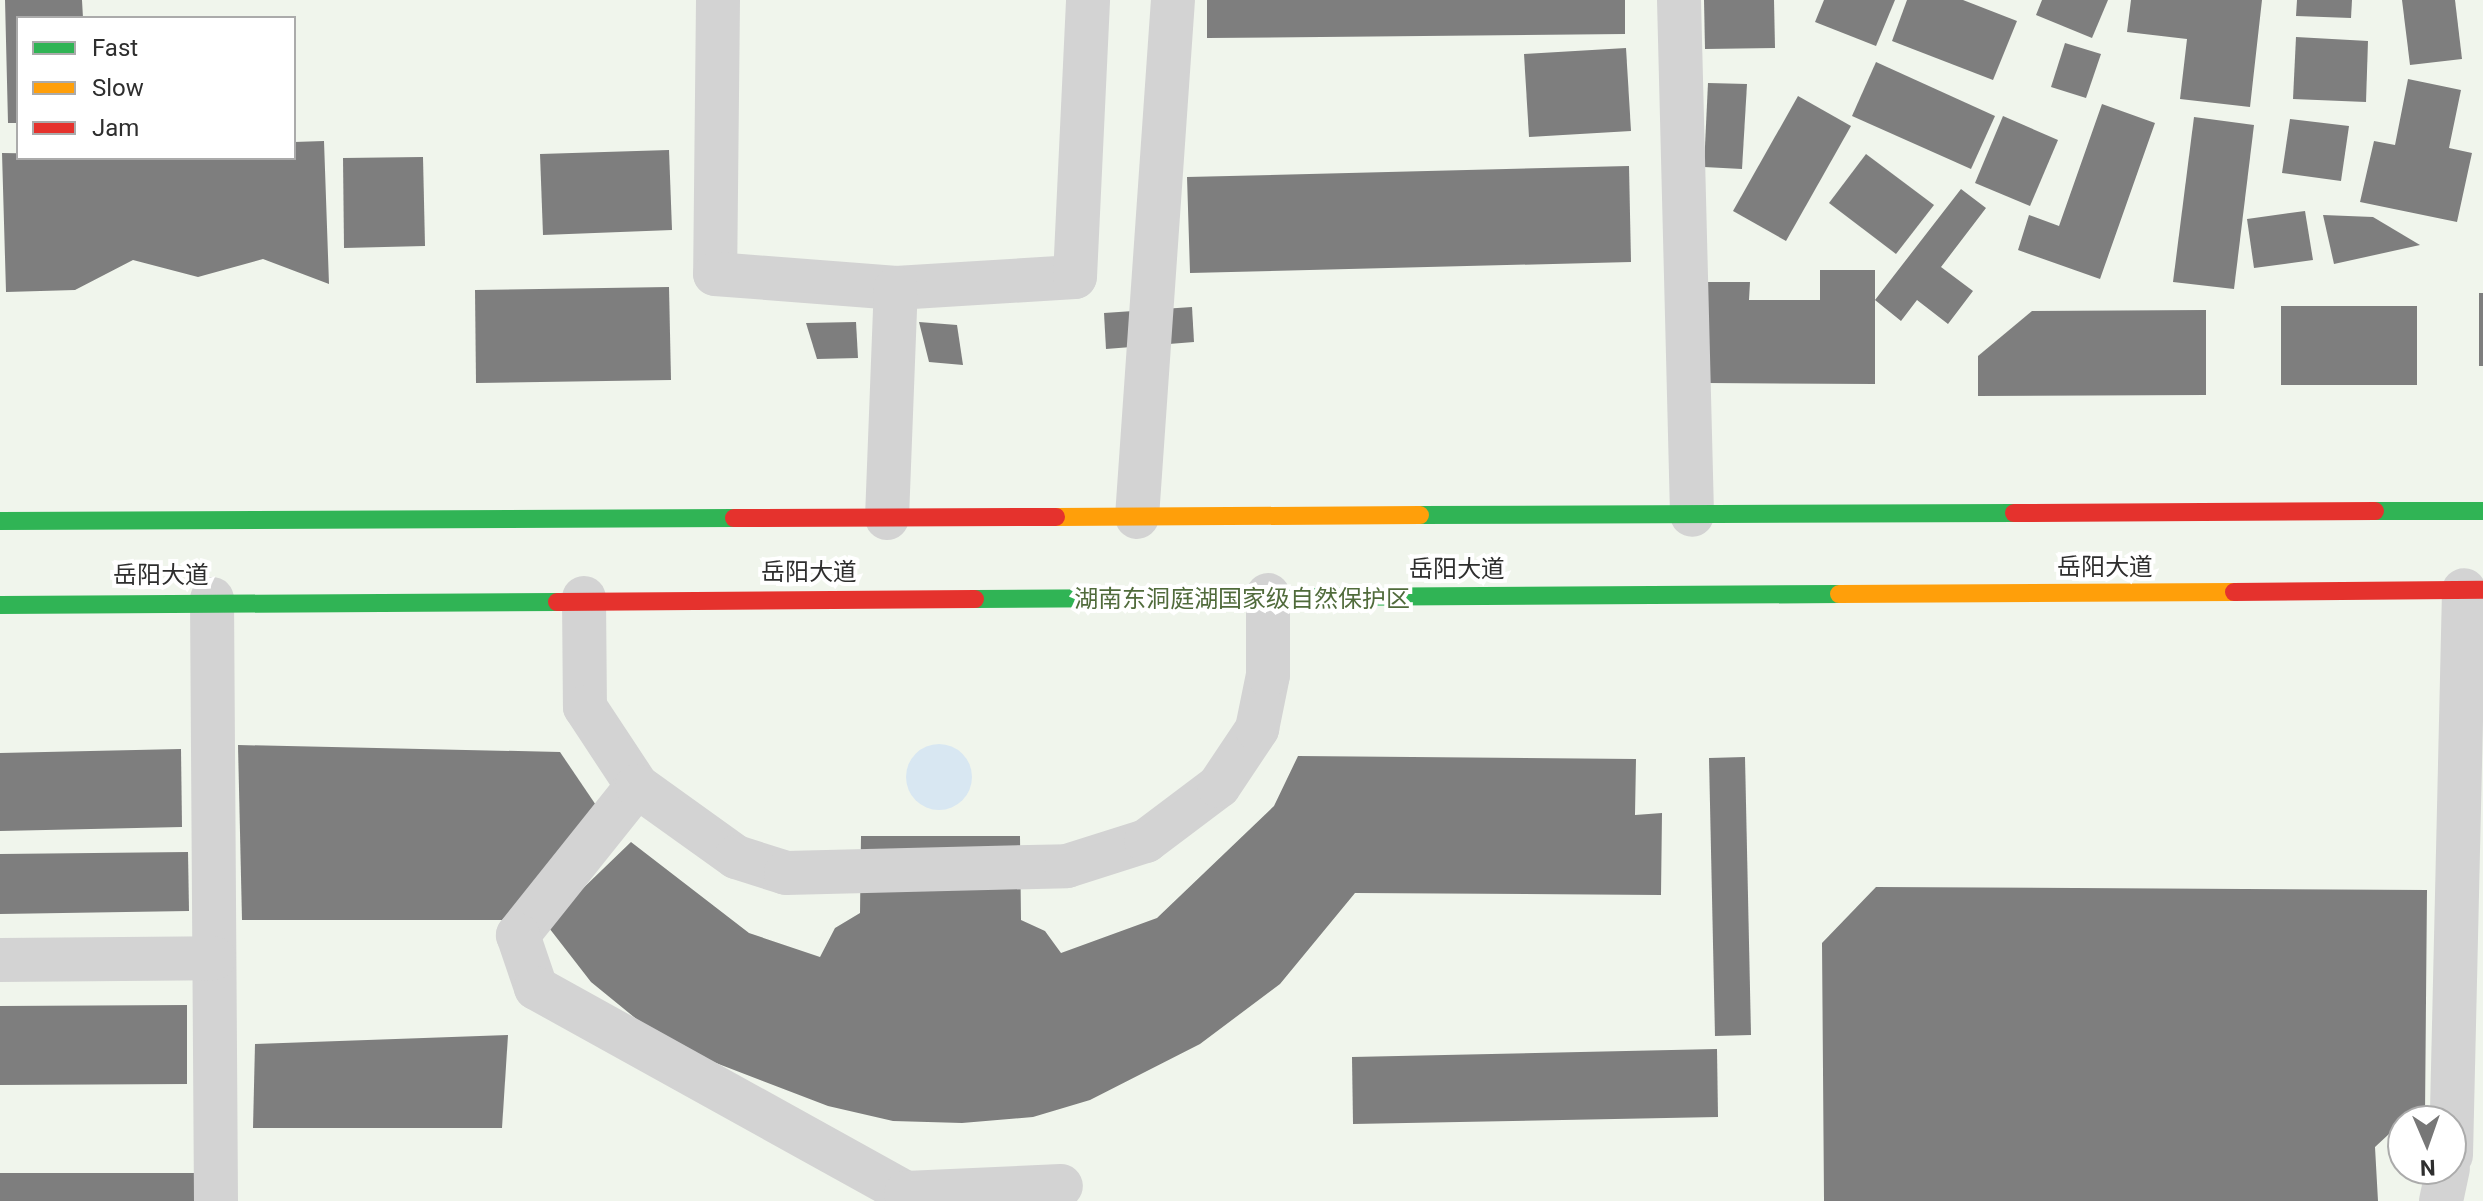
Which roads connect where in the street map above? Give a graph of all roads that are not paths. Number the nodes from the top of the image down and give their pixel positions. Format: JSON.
{"nodes":[{"id":1,"x":718,"y":0,"type":"edge"},
{"id":2,"x":1088,"y":0,"type":"edge"},
{"id":3,"x":1173,"y":0,"type":"edge"},
{"id":4,"x":1679,"y":0,"type":"edge"},
{"id":5,"x":896,"y":288,"type":"junction"},
{"id":6,"x":2483,"y":511,"type":"edge"},
{"id":7,"x":1692,"y":515,"type":"junction"},
{"id":8,"x":1137,"y":517,"type":"junction"},
{"id":9,"x":887,"y":518,"type":"junction"},
{"id":10,"x":0,"y":521,"type":"edge"},
{"id":11,"x":2473,"y":590,"type":"edge"},
{"id":12,"x":1268,"y":595,"type":"junction"},
{"id":13,"x":584,"y":598,"type":"junction"},
{"id":14,"x":212,"y":599,"type":"junction"},
{"id":15,"x":0,"y":605,"type":"edge"},
{"id":16,"x":637,"y":786,"type":"junction"},
{"id":17,"x":2470,"y":915,"type":"edge"},
{"id":18,"x":214,"y":958,"type":"junction"},
{"id":19,"x":0,"y":960,"type":"edge"},
{"id":20,"x":2455,"y":1105,"type":"edge"},
{"id":21,"x":1061,"y":1186,"type":"dead end"},
{"id":22,"x":216,"y":1201,"type":"edge"}],
"edges":[{"from":1,"to":5,"type":"street"},
{"from":2,"to":5,"type":"street"},
{"from":3,"to":8,"type":"street"},
{"from":4,"to":7,"type":"street"},
{"from":5,"to":9,"type":"street"},
{"from":6,"to":7,"type":"main road"},
{"from":7,"to":8,"type":"main road"},
{"from":8,"to":9,"type":"main road"},
{"from":9,"to":10,"type":"main road"},
{"from":11,"to":12,"type":"main road","name":"岳阳大道"},
{"from":11,"to":17,"type":"street"},
{"from":12,"to":13,"type":"main road","name":"岳阳大道"},
{"from":12,"to":16,"type":"street"},
{"from":13,"to":14,"type":"main road","name":"岳阳大道"},
{"from":13,"to":16,"type":"street"},
{"from":14,"to":15,"type":"main road","name":"岳阳大道"},
{"from":14,"to":18,"type":"street"},
{"from":16,"to":21,"type":"street"},
{"from":17,"to":20,"type":"street"},
{"from":18,"to":19,"type":"street"},
{"from":18,"to":22,"type":"street"}]}
